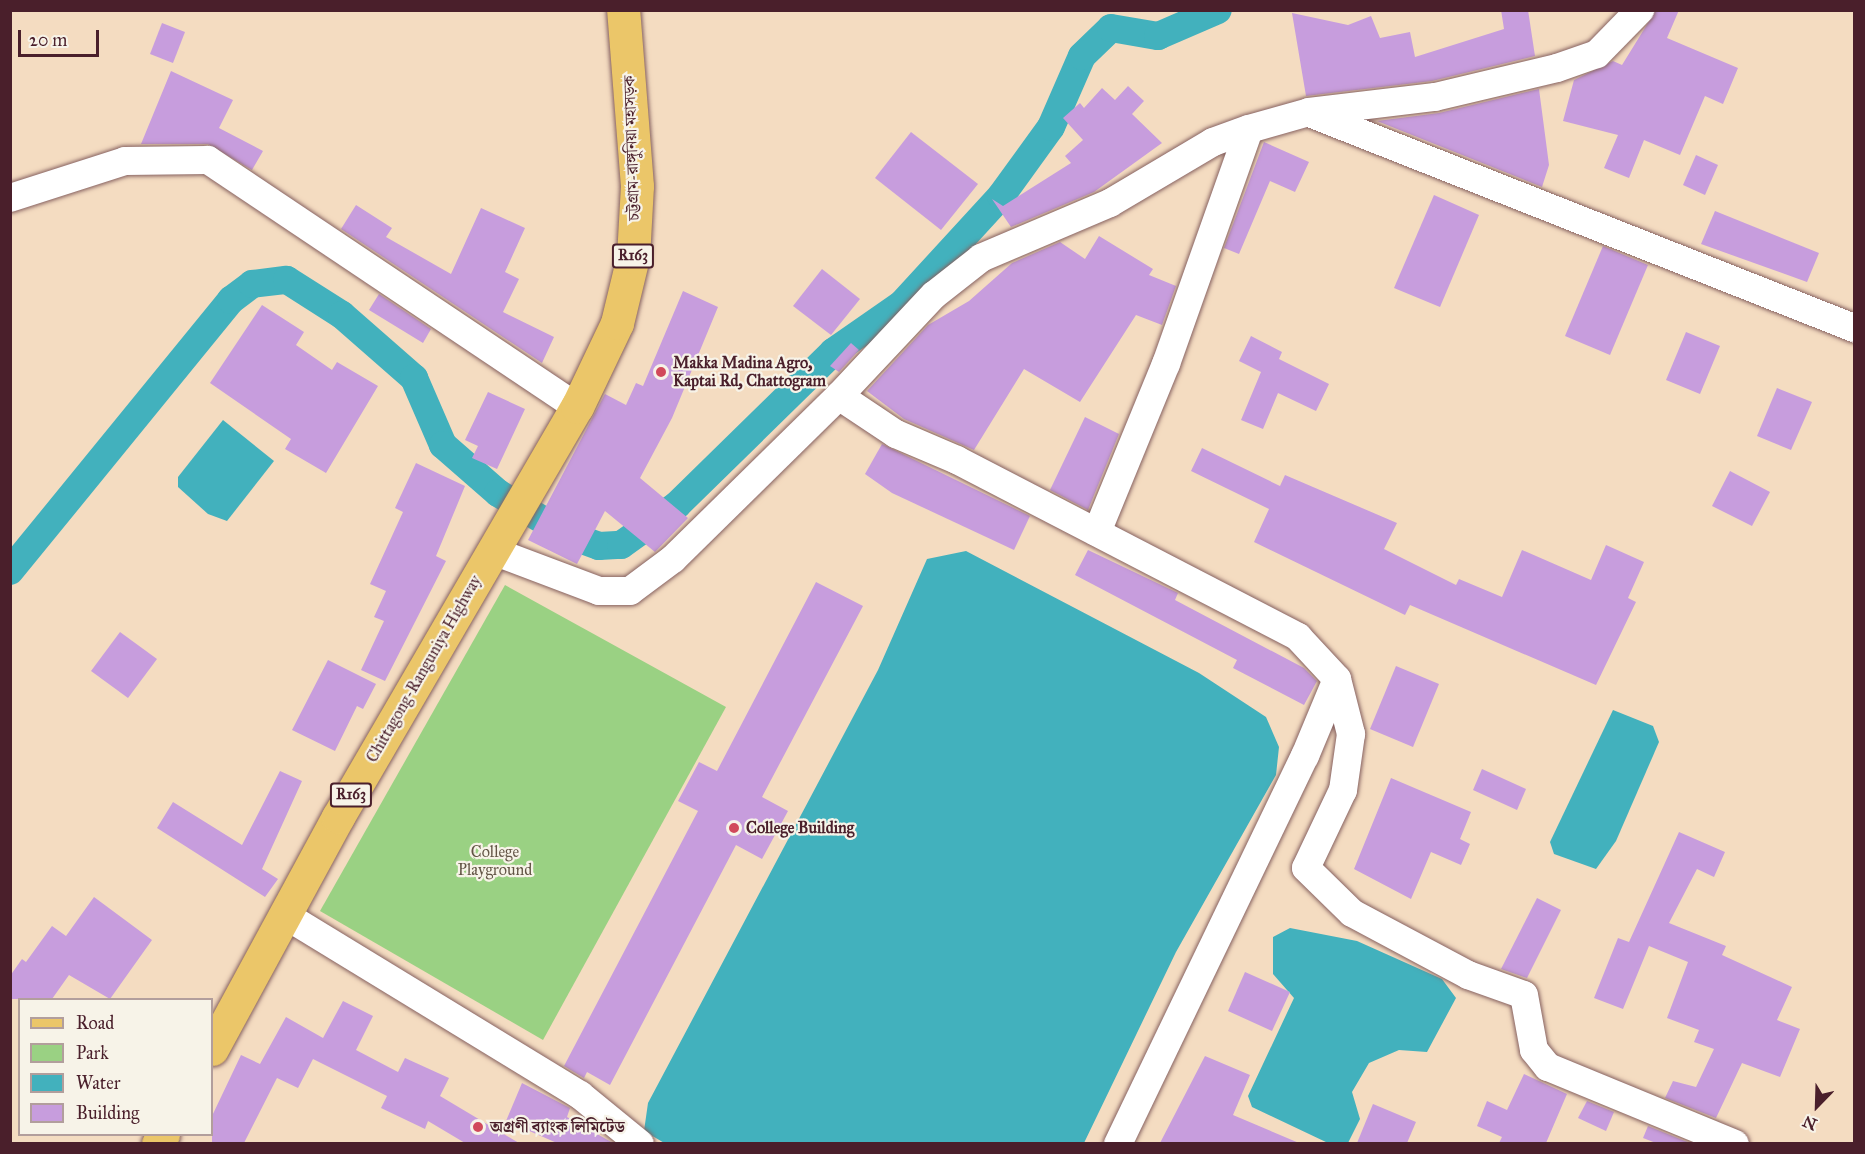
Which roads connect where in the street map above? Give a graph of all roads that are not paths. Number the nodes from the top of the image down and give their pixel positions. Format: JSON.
{"nodes":[{"id":1,"x":623,"y":10,"type":"edge"},
{"id":2,"x":1640,"y":10,"type":"edge"},
{"id":3,"x":1309,"y":112,"type":"junction"},
{"id":4,"x":1249,"y":129,"type":"junction"},
{"id":5,"x":10,"y":198,"type":"edge"},
{"id":6,"x":1854,"y":328,"type":"edge"},
{"id":7,"x":839,"y":396,"type":"junction"},
{"id":8,"x":577,"y":407,"type":"junction"},
{"id":9,"x":535,"y":480,"type":"joint"},
{"id":10,"x":1097,"y":532,"type":"junction"},
{"id":11,"x":495,"y":548,"type":"junction"},
{"id":12,"x":1337,"y":679,"type":"junction"},
{"id":13,"x":285,"y":915,"type":"junction"},
{"id":14,"x":213,"y":1047,"type":"edge"},
{"id":15,"x":640,"y":1143,"type":"edge"},
{"id":16,"x":1118,"y":1143,"type":"edge"},
{"id":17,"x":1735,"y":1143,"type":"edge"}],
"edges":[{"from":1,"to":8,"type":"main road","name":"চট্টগ্রাম-রাঙ্গুনিয়া মহাসড়ক","number":"R163"},
{"from":2,"to":3,"type":"street"},
{"from":3,"to":4,"type":"street"},
{"from":3,"to":6,"type":"street"},
{"from":4,"to":7,"type":"street"},
{"from":4,"to":10,"type":"street"},
{"from":5,"to":8,"type":"street"},
{"from":7,"to":10,"type":"street"},
{"from":7,"to":11,"type":"street"},
{"from":8,"to":9,"type":"main road","name":"চট্টগ্রাম-রাঙ্গুনিয়া মহাসড়ক","number":"R163"},
{"from":9,"to":11,"type":"main road","name":"Chittagong-Ranguniya Highway","number":"R163"},
{"from":10,"to":12,"type":"street"},
{"from":11,"to":13,"type":"main road","name":"Chittagong-Ranguniya Highway","number":"R163"},
{"from":12,"to":16,"type":"street"},
{"from":12,"to":17,"type":"street"},
{"from":13,"to":14,"type":"main road","name":"Chittagong-Ranguniya Highway","number":"R163"},
{"from":13,"to":15,"type":"street"}]}
